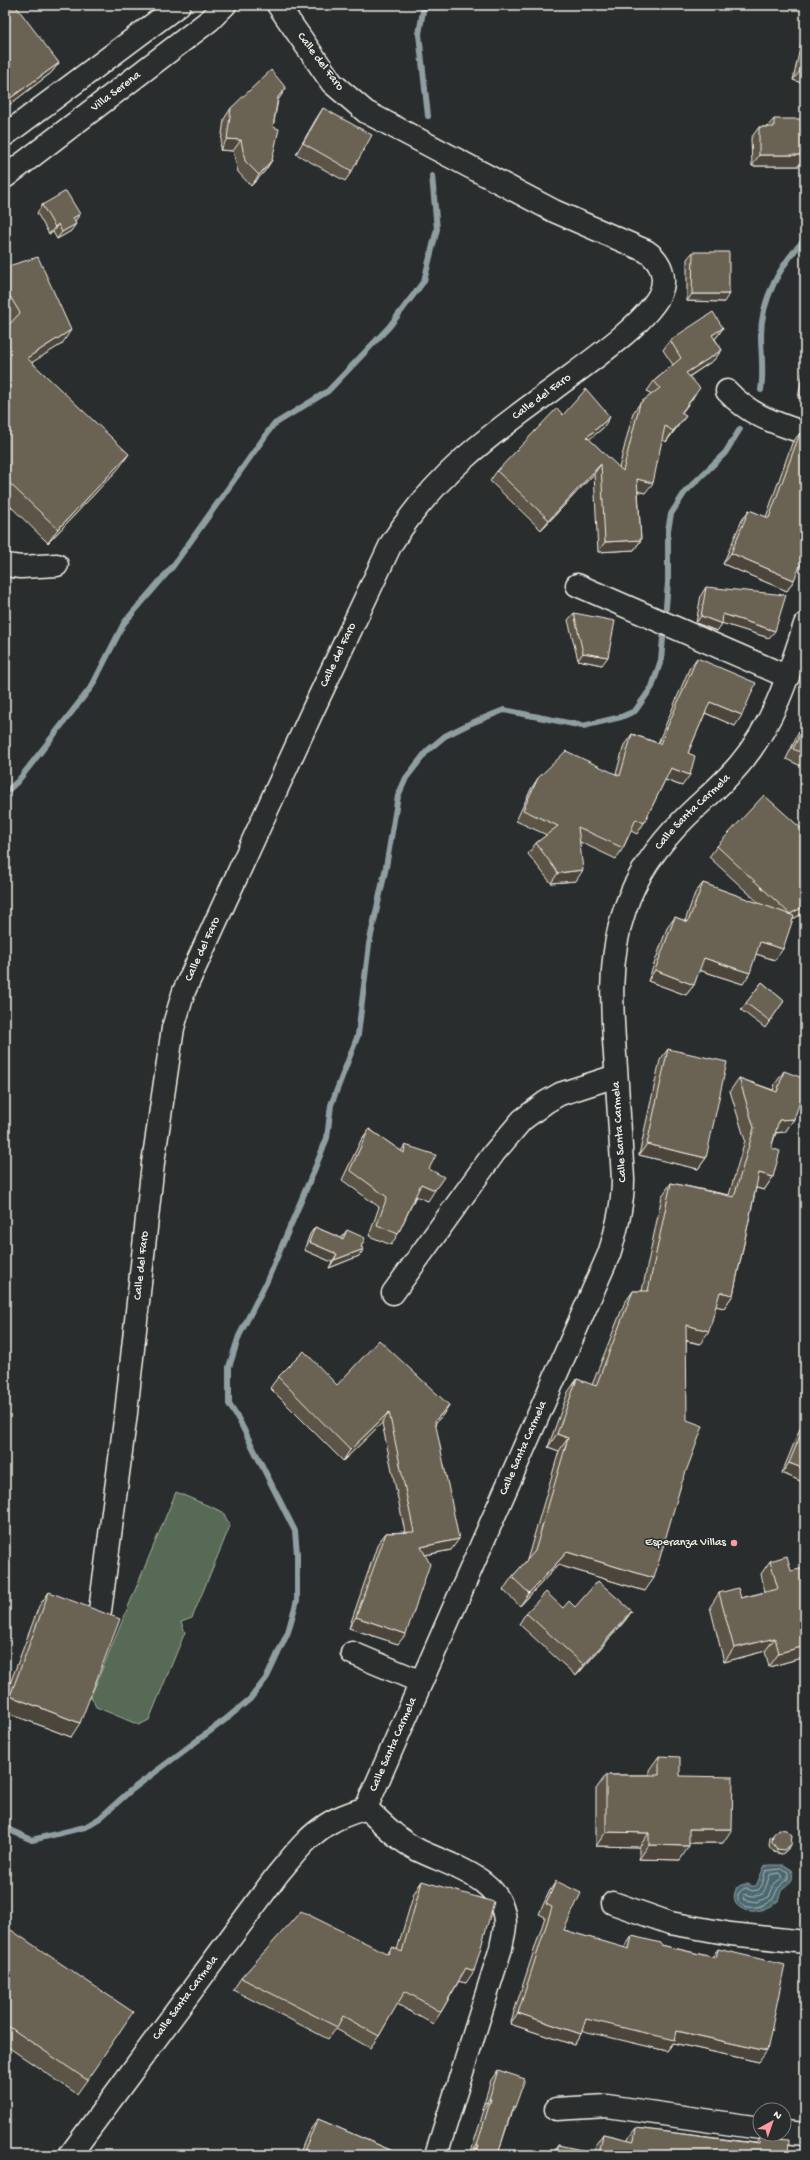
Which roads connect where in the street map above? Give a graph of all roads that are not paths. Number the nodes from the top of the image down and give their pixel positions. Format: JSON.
{"nodes":[{"id":1,"x":179,"y":5,"type":"edge"},
{"id":2,"x":225,"y":5,"type":"edge"},
{"id":3,"x":278,"y":5,"type":"edge"},
{"id":4,"x":5,"y":135,"type":"edge"},
{"id":5,"x":5,"y":176,"type":"edge"},
{"id":6,"x":727,"y":391,"type":"dead end"},
{"id":7,"x":805,"y":433,"type":"edge"},
{"id":8,"x":5,"y":565,"type":"edge"},
{"id":9,"x":57,"y":565,"type":"dead end"},
{"id":10,"x":576,"y":585,"type":"dead end"},
{"id":11,"x":805,"y":624,"type":"edge"},
{"id":12,"x":788,"y":677,"type":"junction"},
{"id":13,"x":616,"y":1076,"type":"junction"},
{"id":14,"x":393,"y":1293,"type":"dead end"},
{"id":15,"x":100,"y":1611,"type":"edge"},
{"id":16,"x":352,"y":1653,"type":"dead end"},
{"id":17,"x":421,"y":1682,"type":"junction"},
{"id":18,"x":366,"y":1808,"type":"junction"},
{"id":19,"x":613,"y":1903,"type":"dead end"},
{"id":20,"x":805,"y":1942,"type":"edge"},
{"id":21,"x":556,"y":2109,"type":"dead end"},
{"id":22,"x":752,"y":2127,"type":"edge"},
{"id":23,"x":792,"y":2133,"type":"edge"},
{"id":24,"x":805,"y":2134,"type":"edge"},
{"id":25,"x":70,"y":2155,"type":"edge"},
{"id":26,"x":436,"y":2155,"type":"edge"}],
"edges":[{"from":1,"to":4,"type":"street"},
{"from":2,"to":5,"type":"street","name":"Villa Serena"},
{"from":3,"to":15,"type":"street","name":"Calle del Faro"},
{"from":6,"to":7,"type":"street"},
{"from":8,"to":9,"type":"street"},
{"from":10,"to":12,"type":"street"},
{"from":11,"to":12,"type":"street","name":"Calle Santa Carmela"},
{"from":12,"to":13,"type":"street","name":"Calle Santa Carmela"},
{"from":13,"to":14,"type":"street","name":"Calle Santa Carmela"},
{"from":13,"to":17,"type":"street","name":"Calle Santa Carmela"},
{"from":16,"to":17,"type":"street"},
{"from":17,"to":18,"type":"street","name":"Calle Santa Carmela"},
{"from":18,"to":25,"type":"street","name":"Calle Santa Carmela"},
{"from":18,"to":26,"type":"street"},
{"from":19,"to":20,"type":"street"},
{"from":21,"to":22,"type":"street"},
{"from":23,"to":24,"type":"street"}]}
